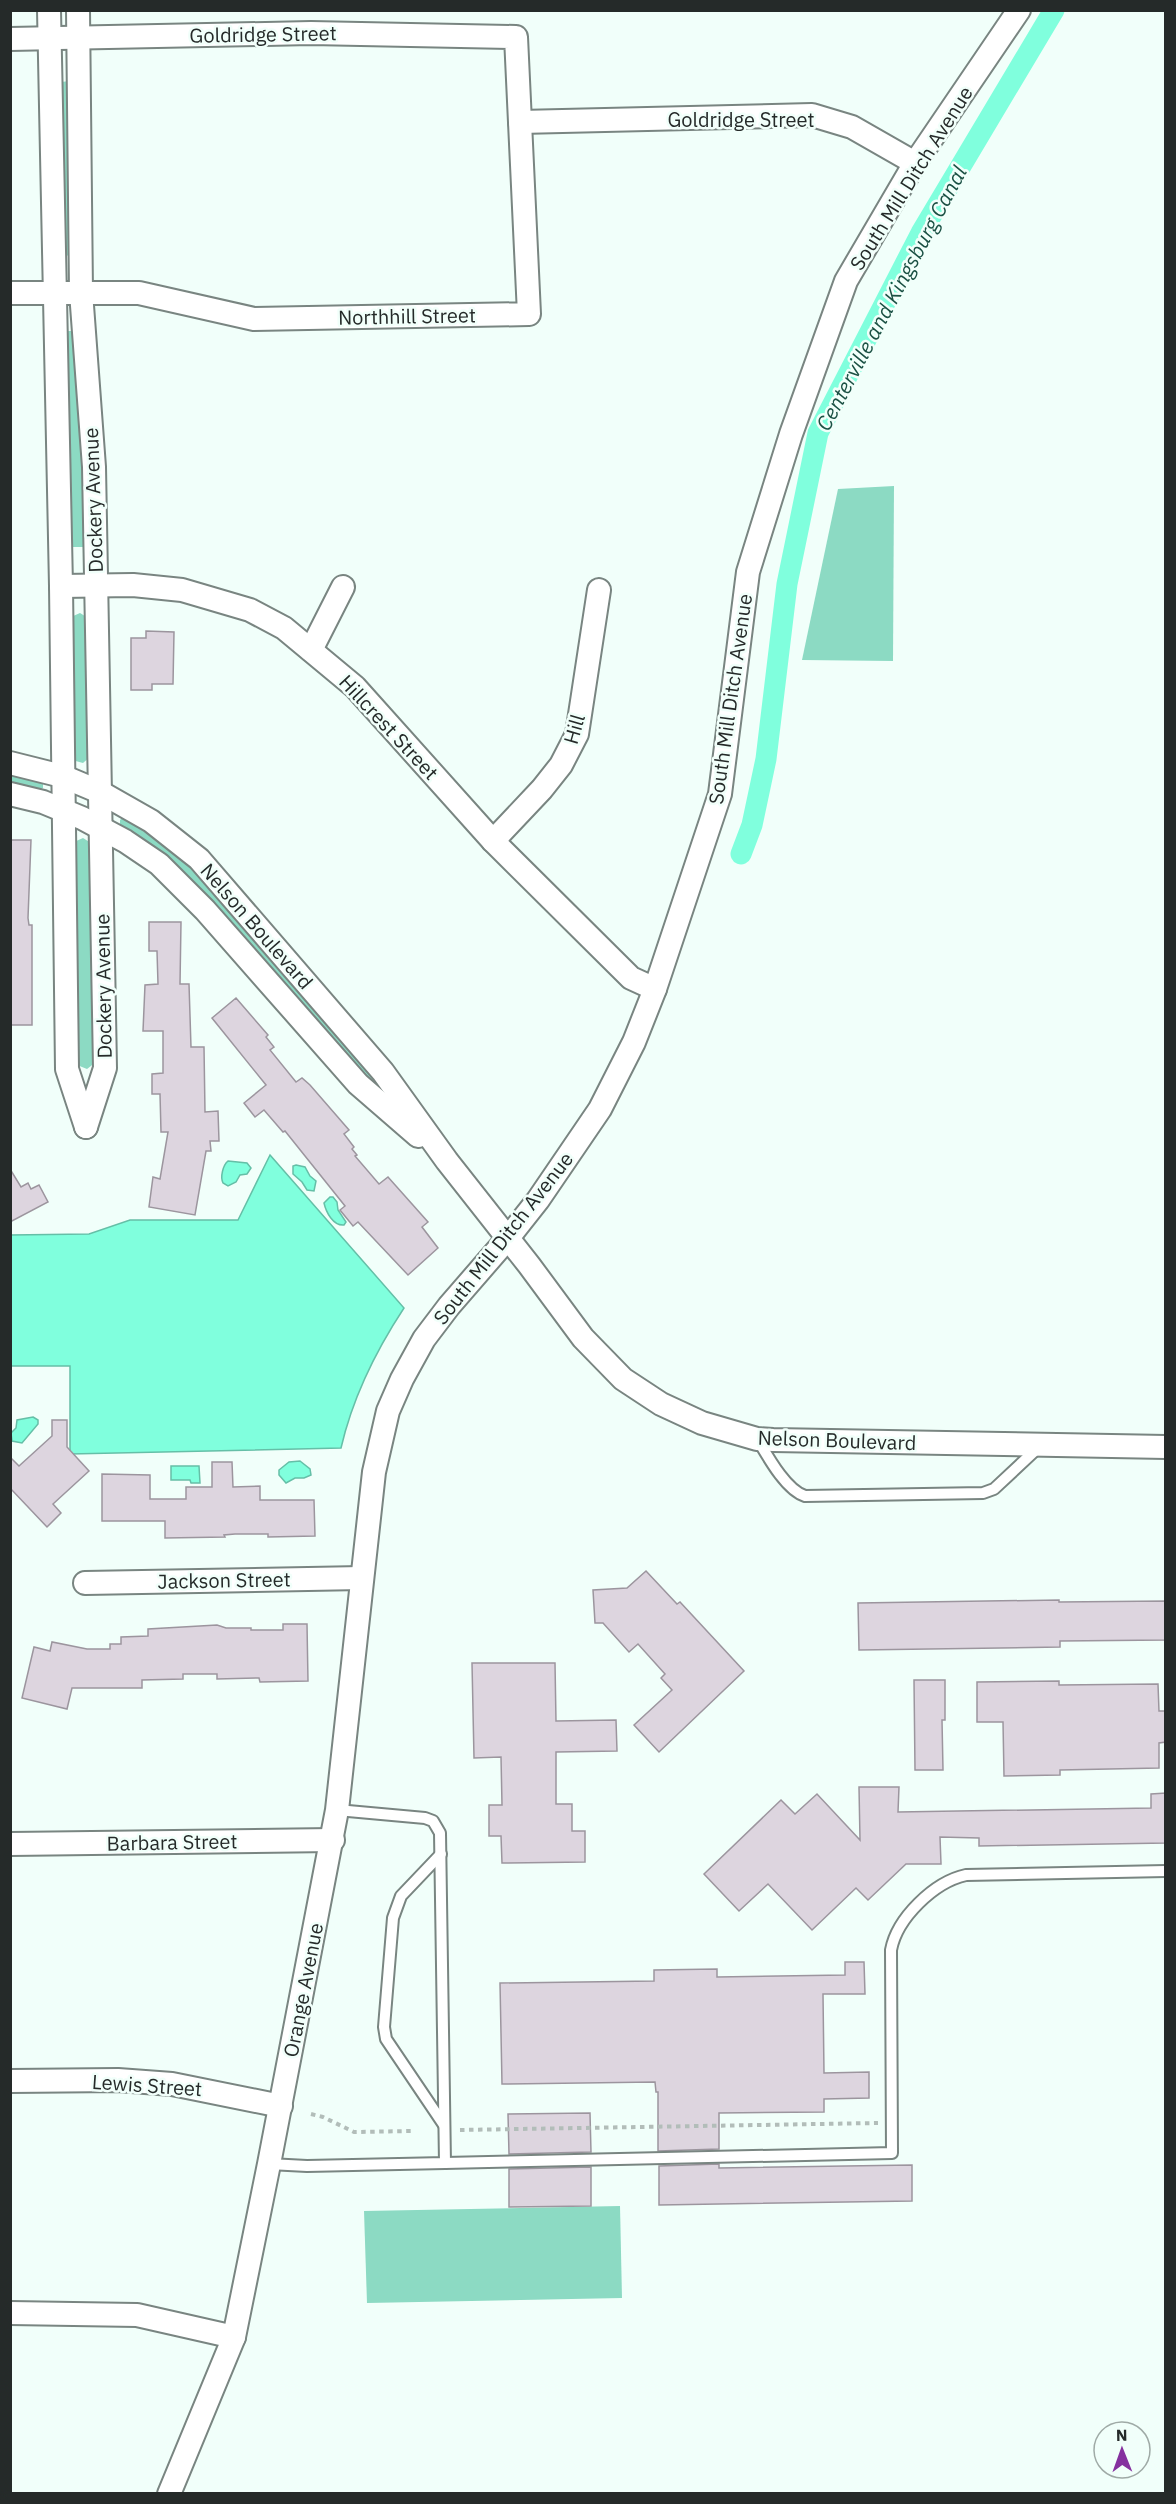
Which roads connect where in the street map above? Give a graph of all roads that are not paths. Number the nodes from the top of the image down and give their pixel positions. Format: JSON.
{"nodes":[{"id":1,"x":49,"y":10,"type":"edge"},
{"id":2,"x":78,"y":10,"type":"edge"},
{"id":3,"x":1019,"y":10,"type":"edge"},
{"id":4,"x":78,"y":37,"type":"junction"},
{"id":5,"x":516,"y":37,"type":"joint"},
{"id":6,"x":50,"y":38,"type":"junction"},
{"id":7,"x":10,"y":39,"type":"edge"},
{"id":8,"x":520,"y":122,"type":"junction"},
{"id":9,"x":915,"y":163,"type":"junction"},
{"id":10,"x":81,"y":292,"type":"junction"},
{"id":11,"x":10,"y":293,"type":"edge"},
{"id":12,"x":55,"y":293,"type":"junction"},
{"id":13,"x":96,"y":585,"type":"junction"},
{"id":14,"x":61,"y":586,"type":"junction"},
{"id":15,"x":344,"y":587,"type":"dead end"},
{"id":16,"x":599,"y":590,"type":"dead end"},
{"id":17,"x":311,"y":650,"type":"junction"},
{"id":18,"x":10,"y":763,"type":"edge"},
{"id":19,"x":63,"y":776,"type":"junction"},
{"id":20,"x":100,"y":792,"type":"junction"},
{"id":21,"x":10,"y":794,"type":"edge"},
{"id":22,"x":62,"y":809,"type":"junction"},
{"id":23,"x":101,"y":827,"type":"junction"},
{"id":24,"x":493,"y":841,"type":"junction"},
{"id":25,"x":655,"y":989,"type":"junction"},
{"id":26,"x":447,"y":1161,"type":"junction"},
{"id":27,"x":508,"y":1238,"type":"junction"},
{"id":28,"x":758,"y":1439,"type":"junction"},
{"id":29,"x":1040,"y":1446,"type":"junction"},
{"id":30,"x":1166,"y":1446,"type":"edge"},
{"id":31,"x":374,"y":1472,"type":"joint"},
{"id":32,"x":362,"y":1578,"type":"junction"},
{"id":33,"x":85,"y":1583,"type":"dead end"},
{"id":34,"x":337,"y":1810,"type":"junction"},
{"id":35,"x":333,"y":1840,"type":"junction"},
{"id":36,"x":10,"y":1844,"type":"edge"},
{"id":37,"x":441,"y":1854,"type":"junction"},
{"id":38,"x":1166,"y":1871,"type":"edge"},
{"id":39,"x":10,"y":2081,"type":"edge"},
{"id":40,"x":281,"y":2106,"type":"junction"},
{"id":41,"x":444,"y":2125,"type":"junction"},
{"id":42,"x":445,"y":2163,"type":"junction"},
{"id":43,"x":269,"y":2164,"type":"junction"},
{"id":44,"x":10,"y":2313,"type":"edge"},
{"id":45,"x":234,"y":2337,"type":"junction"},
{"id":46,"x":169,"y":2493,"type":"edge"}],
"edges":[{"from":1,"to":6,"type":"street","name":"Dockery Avenue"},
{"from":2,"to":4,"type":"street","name":"Dockery Avenue"},
{"from":3,"to":9,"type":"street","name":"South Mill Ditch Avenue"},
{"from":4,"to":5,"type":"street","name":"Goldridge Street"},
{"from":4,"to":6,"type":"street","name":"Goldridge Street"},
{"from":4,"to":10,"type":"street","name":"Dockery Avenue"},
{"from":5,"to":8,"type":"street","name":"Northhill Street"},
{"from":6,"to":7,"type":"street","name":"Goldridge Street"},
{"from":6,"to":12,"type":"street","name":"Dockery Avenue"},
{"from":8,"to":9,"type":"street","name":"Goldridge Street"},
{"from":8,"to":10,"type":"street","name":"Northhill Street"},
{"from":9,"to":25,"type":"street","name":"South Mill Ditch Avenue"},
{"from":10,"to":12,"type":"street","name":"Northhill Street"},
{"from":10,"to":13,"type":"street","name":"Dockery Avenue"},
{"from":11,"to":12,"type":"street","name":"Northhill Street"},
{"from":12,"to":14,"type":"street","name":"Dockery Avenue"},
{"from":13,"to":14,"type":"street","name":"Hillcrest Street"},
{"from":13,"to":17,"type":"street","name":"Hillcrest Street"},
{"from":13,"to":20,"type":"street","name":"Dockery Avenue"},
{"from":14,"to":19,"type":"street","name":"Dockery Avenue"},
{"from":15,"to":17,"type":"street"},
{"from":16,"to":24,"type":"street","name":"Hill"},
{"from":17,"to":24,"type":"street","name":"Hillcrest Street"},
{"from":18,"to":19,"type":"street","name":"Nelson Boulevard"},
{"from":19,"to":20,"type":"street","name":"Nelson Boulevard"},
{"from":19,"to":22,"type":"street","name":"Dockery Avenue"},
{"from":20,"to":23,"type":"street","name":"Dockery Avenue"},
{"from":20,"to":26,"type":"street","name":"Nelson Boulevard"},
{"from":21,"to":22,"type":"street","name":"Nelson Boulevard"},
{"from":22,"to":23,"type":"street","name":"Nelson Boulevard"},
{"from":22,"to":23,"type":"street","name":"Dockery Avenue"},
{"from":23,"to":26,"type":"street","name":"Nelson Boulevard"},
{"from":24,"to":25,"type":"street","name":"Hillcrest Street"},
{"from":25,"to":27,"type":"street","name":"South Mill Ditch Avenue"},
{"from":26,"to":27,"type":"street","name":"Nelson Boulevard"},
{"from":27,"to":28,"type":"street","name":"Nelson Boulevard"},
{"from":27,"to":31,"type":"street","name":"South Mill Ditch Avenue"},
{"from":28,"to":29,"type":"street","name":"Nelson Boulevard"},
{"from":28,"to":29,"type":"lane"},
{"from":29,"to":30,"type":"street","name":"Nelson Boulevard"},
{"from":31,"to":32,"type":"street","name":"Orange Avenue"},
{"from":32,"to":33,"type":"street","name":"Jackson Street"},
{"from":32,"to":34,"type":"street","name":"Orange Avenue"},
{"from":34,"to":35,"type":"street","name":"Orange Avenue"},
{"from":34,"to":37,"type":"lane"},
{"from":35,"to":36,"type":"street","name":"Barbara Street"},
{"from":35,"to":40,"type":"street","name":"Orange Avenue"},
{"from":37,"to":41,"type":"lane"},
{"from":37,"to":41,"type":"lane"},
{"from":38,"to":42,"type":"lane"},
{"from":39,"to":40,"type":"street","name":"Lewis Street"},
{"from":40,"to":43,"type":"street","name":"Orange Avenue"},
{"from":41,"to":42,"type":"lane"},
{"from":42,"to":43,"type":"lane"},
{"from":43,"to":45,"type":"street","name":"Orange Avenue"},
{"from":44,"to":45,"type":"street"},
{"from":45,"to":46,"type":"street","name":"Orange Avenue"}]}
